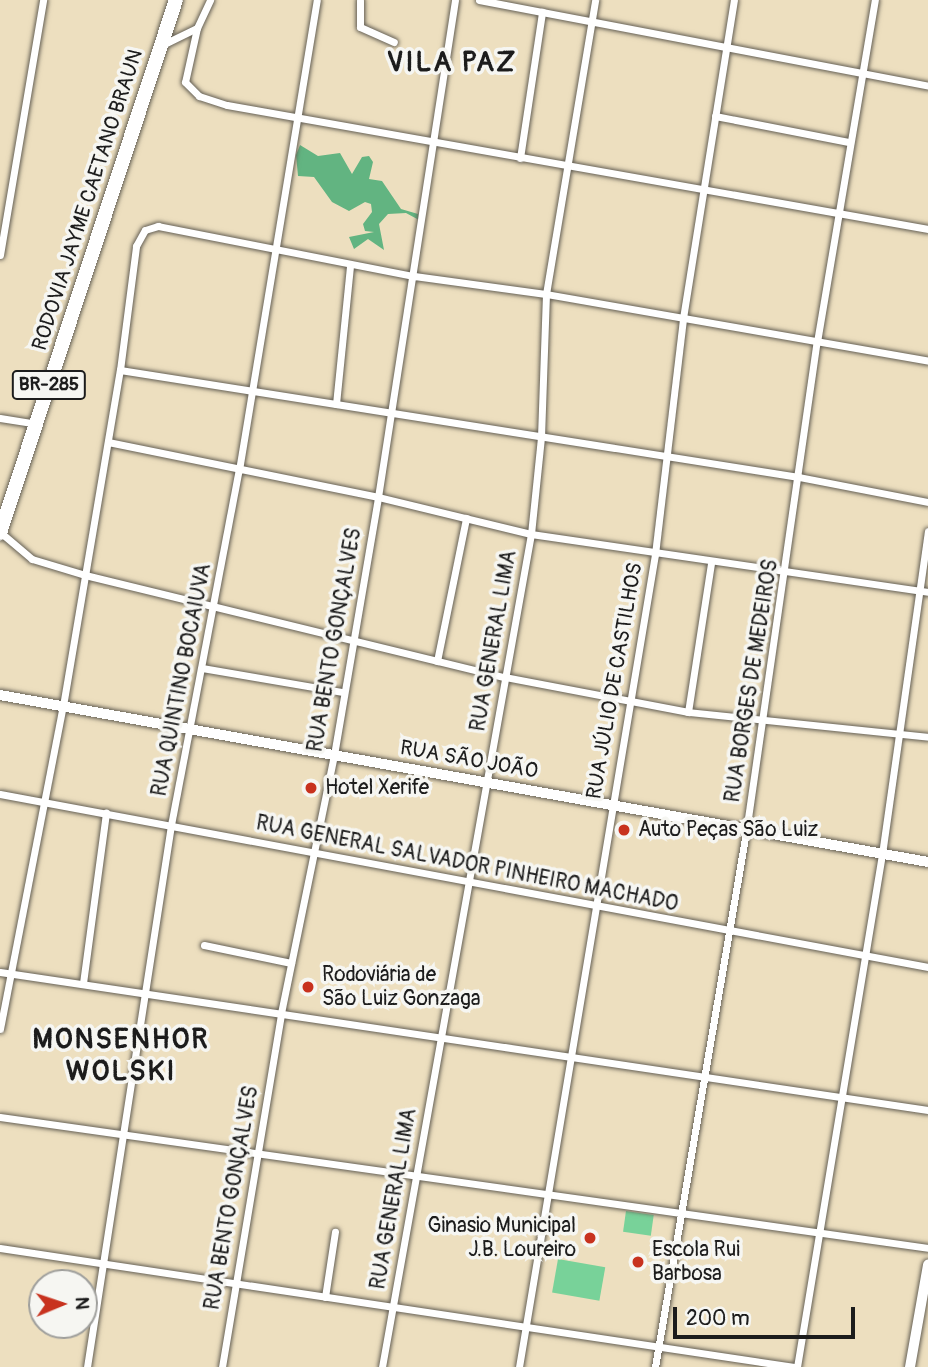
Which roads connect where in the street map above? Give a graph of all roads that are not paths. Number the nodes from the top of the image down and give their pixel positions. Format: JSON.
{"nodes":[{"id":1,"x":43,"y":0,"type":"edge"},
{"id":2,"x":176,"y":0,"type":"edge"},
{"id":3,"x":210,"y":0,"type":"edge"},
{"id":4,"x":317,"y":0,"type":"edge"},
{"id":5,"x":360,"y":0,"type":"edge"},
{"id":6,"x":455,"y":0,"type":"edge"},
{"id":7,"x":479,"y":0,"type":"edge"},
{"id":8,"x":595,"y":0,"type":"edge"},
{"id":9,"x":734,"y":0,"type":"edge"},
{"id":10,"x":875,"y":0,"type":"edge"},
{"id":11,"x":542,"y":12,"type":"junction"},
{"id":12,"x":592,"y":20,"type":"junction"},
{"id":13,"x":197,"y":27,"type":"junction"},
{"id":14,"x":394,"y":42,"type":"dead end"},
{"id":15,"x":161,"y":45,"type":"junction"},
{"id":16,"x":726,"y":47,"type":"junction"},
{"id":17,"x":861,"y":73,"type":"junction"},
{"id":18,"x":928,"y":86,"type":"edge"},
{"id":19,"x":715,"y":116,"type":"junction"},
{"id":20,"x":297,"y":119,"type":"junction"},
{"id":21,"x":432,"y":140,"type":"junction"},
{"id":22,"x":849,"y":142,"type":"junction"},
{"id":23,"x":520,"y":158,"type":"junction"},
{"id":24,"x":564,"y":167,"type":"junction"},
{"id":25,"x":704,"y":189,"type":"junction"},
{"id":26,"x":0,"y":201,"type":"edge"},
{"id":27,"x":9,"y":202,"type":"junction"},
{"id":28,"x":837,"y":212,"type":"junction"},
{"id":29,"x":928,"y":229,"type":"edge"},
{"id":30,"x":276,"y":247,"type":"junction"},
{"id":31,"x":0,"y":255,"type":"edge"},
{"id":32,"x":350,"y":265,"type":"junction"},
{"id":33,"x":414,"y":276,"type":"junction"},
{"id":34,"x":546,"y":294,"type":"junction"},
{"id":35,"x":683,"y":318,"type":"junction"},
{"id":36,"x":817,"y":342,"type":"junction"},
{"id":37,"x":928,"y":361,"type":"edge"},
{"id":38,"x":120,"y":370,"type":"junction"},
{"id":39,"x":253,"y":388,"type":"junction"},
{"id":40,"x":335,"y":404,"type":"junction"},
{"id":41,"x":392,"y":413,"type":"junction"},
{"id":42,"x":0,"y":418,"type":"edge"},
{"id":43,"x":36,"y":424,"type":"junction"},
{"id":44,"x":541,"y":436,"type":"junction"},
{"id":45,"x":108,"y":442,"type":"junction"},
{"id":46,"x":666,"y":457,"type":"junction"},
{"id":47,"x":239,"y":470,"type":"junction"},
{"id":48,"x":799,"y":477,"type":"junction"},
{"id":49,"x":378,"y":497,"type":"junction"},
{"id":50,"x":928,"y":502,"type":"edge"},
{"id":51,"x":466,"y":518,"type":"junction"},
{"id":52,"x":928,"y":531,"type":"edge"},
{"id":53,"x":0,"y":532,"type":"edge"},
{"id":54,"x":531,"y":534,"type":"junction"},
{"id":55,"x":654,"y":554,"type":"junction"},
{"id":56,"x":711,"y":563,"type":"junction"},
{"id":57,"x":786,"y":574,"type":"junction"},
{"id":58,"x":85,"y":575,"type":"junction"},
{"id":59,"x":924,"y":591,"type":"edge"},
{"id":60,"x":215,"y":607,"type":"junction"},
{"id":61,"x":352,"y":638,"type":"junction"},
{"id":62,"x":437,"y":661,"type":"junction"},
{"id":63,"x":201,"y":668,"type":"junction"},
{"id":64,"x":505,"y":677,"type":"junction"},
{"id":65,"x":343,"y":692,"type":"junction"},
{"id":66,"x":1,"y":694,"type":"edge"},
{"id":67,"x":628,"y":702,"type":"junction"},
{"id":68,"x":63,"y":706,"type":"junction"},
{"id":69,"x":688,"y":712,"type":"junction"},
{"id":70,"x":764,"y":721,"type":"junction"},
{"id":71,"x":190,"y":731,"type":"junction"},
{"id":72,"x":900,"y":734,"type":"junction"},
{"id":73,"x":928,"y":737,"type":"edge"},
{"id":74,"x":334,"y":755,"type":"junction"},
{"id":75,"x":487,"y":783,"type":"junction"},
{"id":76,"x":0,"y":794,"type":"edge"},
{"id":77,"x":43,"y":801,"type":"junction"},
{"id":78,"x":611,"y":806,"type":"junction"},
{"id":79,"x":106,"y":813,"type":"junction"},
{"id":80,"x":172,"y":825,"type":"junction"},
{"id":81,"x":746,"y":832,"type":"junction"},
{"id":82,"x":312,"y":852,"type":"junction"},
{"id":83,"x":882,"y":855,"type":"junction"},
{"id":84,"x":928,"y":862,"type":"edge"},
{"id":85,"x":469,"y":883,"type":"junction"},
{"id":86,"x":592,"y":907,"type":"junction"},
{"id":87,"x":730,"y":930,"type":"junction"},
{"id":88,"x":204,"y":945,"type":"dead end"},
{"id":89,"x":864,"y":955,"type":"junction"},
{"id":90,"x":291,"y":963,"type":"junction"},
{"id":91,"x":928,"y":967,"type":"edge"},
{"id":92,"x":0,"y":972,"type":"edge"},
{"id":93,"x":10,"y":973,"type":"junction"},
{"id":94,"x":83,"y":983,"type":"junction"},
{"id":95,"x":147,"y":992,"type":"junction"},
{"id":96,"x":281,"y":1013,"type":"junction"},
{"id":97,"x":0,"y":1029,"type":"edge"},
{"id":98,"x":440,"y":1039,"type":"junction"},
{"id":99,"x":568,"y":1059,"type":"junction"},
{"id":100,"x":705,"y":1079,"type":"junction"},
{"id":101,"x":840,"y":1099,"type":"junction"},
{"id":102,"x":928,"y":1110,"type":"edge"},
{"id":103,"x":0,"y":1117,"type":"edge"},
{"id":104,"x":125,"y":1135,"type":"junction"},
{"id":105,"x":258,"y":1155,"type":"junction"},
{"id":106,"x":416,"y":1178,"type":"junction"},
{"id":107,"x":548,"y":1197,"type":"junction"},
{"id":108,"x":680,"y":1214,"type":"junction"},
{"id":109,"x":335,"y":1232,"type":"dead end"},
{"id":110,"x":818,"y":1232,"type":"junction"},
{"id":111,"x":0,"y":1248,"type":"edge"},
{"id":112,"x":928,"y":1248,"type":"edge"},
{"id":113,"x":103,"y":1263,"type":"junction"},
{"id":114,"x":928,"y":1265,"type":"edge"},
{"id":115,"x":236,"y":1284,"type":"junction"},
{"id":116,"x":325,"y":1297,"type":"junction"},
{"id":117,"x":393,"y":1308,"type":"junction"},
{"id":118,"x":526,"y":1328,"type":"junction"},
{"id":119,"x":658,"y":1348,"type":"junction"},
{"id":120,"x":87,"y":1367,"type":"edge"},
{"id":121,"x":222,"y":1367,"type":"edge"},
{"id":122,"x":382,"y":1367,"type":"edge"},
{"id":123,"x":519,"y":1367,"type":"edge"},
{"id":124,"x":655,"y":1367,"type":"edge"},
{"id":125,"x":795,"y":1367,"type":"edge"},
{"id":126,"x":910,"y":1367,"type":"edge"}],
"edges":[{"from":1,"to":27,"type":"street"},
{"from":2,"to":15,"type":"highway","name":"RODOVIA JAYME CAETANO BRAUN","number":"BR-285"},
{"from":3,"to":13,"type":"street"},
{"from":4,"to":20,"type":"street","name":"RUA QUINTINO BOCAIUVA"},
{"from":5,"to":14,"type":"street"},
{"from":6,"to":21,"type":"street","name":"RUA BENTO GONÇALVES"},
{"from":7,"to":11,"type":"street"},
{"from":8,"to":12,"type":"street","name":"RUA GENERAL LIMA"},
{"from":9,"to":16,"type":"street","name":"RUA JÚLIO DE CASTILHOS"},
{"from":10,"to":17,"type":"street","name":"RUA BORGES DE MEDEIROS"},
{"from":11,"to":12,"type":"street"},
{"from":11,"to":23,"type":"street"},
{"from":12,"to":16,"type":"street"},
{"from":12,"to":24,"type":"street","name":"RUA GENERAL LIMA"},
{"from":13,"to":15,"type":"street"},
{"from":13,"to":20,"type":"street"},
{"from":15,"to":43,"type":"highway","name":"RODOVIA JAYME CAETANO BRAUN","number":"BR-285"},
{"from":16,"to":17,"type":"street"},
{"from":16,"to":19,"type":"street","name":"RUA JÚLIO DE CASTILHOS"},
{"from":17,"to":18,"type":"street"},
{"from":17,"to":22,"type":"street","name":"RUA BORGES DE MEDEIROS"},
{"from":19,"to":22,"type":"street"},
{"from":19,"to":25,"type":"street","name":"RUA JÚLIO DE CASTILHOS"},
{"from":20,"to":21,"type":"street"},
{"from":20,"to":30,"type":"street","name":"RUA QUINTINO BOCAIUVA"},
{"from":21,"to":23,"type":"street"},
{"from":21,"to":33,"type":"street","name":"RUA BENTO GONÇALVES"},
{"from":22,"to":28,"type":"street","name":"RUA BORGES DE MEDEIROS"},
{"from":23,"to":24,"type":"street"},
{"from":24,"to":25,"type":"street"},
{"from":24,"to":34,"type":"street","name":"RUA GENERAL LIMA"},
{"from":25,"to":28,"type":"street"},
{"from":25,"to":35,"type":"street","name":"RUA JÚLIO DE CASTILHOS"},
{"from":26,"to":27,"type":"street"},
{"from":27,"to":31,"type":"street"},
{"from":28,"to":29,"type":"street"},
{"from":28,"to":36,"type":"street","name":"RUA BORGES DE MEDEIROS"},
{"from":30,"to":32,"type":"street"},
{"from":30,"to":38,"type":"street"},
{"from":30,"to":39,"type":"street","name":"RUA QUINTINO BOCAIUVA"},
{"from":32,"to":33,"type":"street"},
{"from":32,"to":40,"type":"street"},
{"from":33,"to":34,"type":"street"},
{"from":33,"to":41,"type":"street","name":"RUA BENTO GONÇALVES"},
{"from":34,"to":35,"type":"street"},
{"from":34,"to":44,"type":"street","name":"RUA GENERAL LIMA"},
{"from":35,"to":36,"type":"street"},
{"from":35,"to":46,"type":"street","name":"RUA JÚLIO DE CASTILHOS"},
{"from":36,"to":37,"type":"street"},
{"from":36,"to":48,"type":"street","name":"RUA BORGES DE MEDEIROS"},
{"from":38,"to":39,"type":"street"},
{"from":38,"to":45,"type":"street"},
{"from":39,"to":40,"type":"street"},
{"from":39,"to":47,"type":"street","name":"RUA QUINTINO BOCAIUVA"},
{"from":40,"to":41,"type":"street"},
{"from":41,"to":44,"type":"street"},
{"from":41,"to":49,"type":"street","name":"RUA BENTO GONÇALVES"},
{"from":42,"to":43,"type":"street"},
{"from":43,"to":53,"type":"highway","name":"RODOVIA JAYME CAETANO BRAUN","number":"BR-285"},
{"from":44,"to":46,"type":"street"},
{"from":44,"to":54,"type":"street","name":"RUA GENERAL LIMA"},
{"from":45,"to":47,"type":"street"},
{"from":45,"to":58,"type":"street"},
{"from":46,"to":48,"type":"street"},
{"from":46,"to":55,"type":"street","name":"RUA JÚLIO DE CASTILHOS"},
{"from":47,"to":49,"type":"street"},
{"from":47,"to":60,"type":"street","name":"RUA QUINTINO BOCAIUVA"},
{"from":48,"to":50,"type":"street"},
{"from":48,"to":57,"type":"street","name":"RUA BORGES DE MEDEIROS"},
{"from":49,"to":51,"type":"street"},
{"from":49,"to":61,"type":"street","name":"RUA BENTO GONÇALVES"},
{"from":51,"to":54,"type":"street"},
{"from":51,"to":62,"type":"street"},
{"from":52,"to":59,"type":"street"},
{"from":53,"to":58,"type":"street"},
{"from":54,"to":55,"type":"street"},
{"from":54,"to":64,"type":"street","name":"RUA GENERAL LIMA"},
{"from":55,"to":56,"type":"street"},
{"from":55,"to":67,"type":"street","name":"RUA JÚLIO DE CASTILHOS"},
{"from":56,"to":57,"type":"street"},
{"from":56,"to":69,"type":"street"},
{"from":57,"to":59,"type":"street"},
{"from":57,"to":70,"type":"street","name":"RUA BORGES DE MEDEIROS"},
{"from":58,"to":60,"type":"street"},
{"from":58,"to":68,"type":"street"},
{"from":59,"to":72,"type":"street"},
{"from":60,"to":61,"type":"street"},
{"from":60,"to":63,"type":"street","name":"RUA QUINTINO BOCAIUVA"},
{"from":61,"to":62,"type":"street"},
{"from":61,"to":65,"type":"street","name":"RUA BENTO GONÇALVES"},
{"from":62,"to":64,"type":"street"},
{"from":63,"to":65,"type":"street"},
{"from":63,"to":71,"type":"street","name":"RUA QUINTINO BOCAIUVA"},
{"from":64,"to":67,"type":"street"},
{"from":64,"to":75,"type":"street","name":"RUA GENERAL LIMA"},
{"from":65,"to":74,"type":"street","name":"RUA BENTO GONÇALVES"},
{"from":66,"to":68,"type":"main road","name":"RUA SÃO JOÃO"},
{"from":67,"to":69,"type":"street"},
{"from":67,"to":78,"type":"street","name":"RUA JÚLIO DE CASTILHOS"},
{"from":68,"to":71,"type":"main road","name":"RUA SÃO JOÃO"},
{"from":68,"to":77,"type":"street"},
{"from":69,"to":70,"type":"street"},
{"from":70,"to":72,"type":"street"},
{"from":70,"to":81,"type":"street","name":"RUA BORGES DE MEDEIROS"},
{"from":71,"to":74,"type":"main road","name":"RUA SÃO JOÃO"},
{"from":71,"to":80,"type":"street","name":"RUA QUINTINO BOCAIUVA"},
{"from":72,"to":73,"type":"street"},
{"from":72,"to":83,"type":"street"},
{"from":74,"to":75,"type":"main road","name":"RUA SÃO JOÃO"},
{"from":74,"to":82,"type":"street","name":"RUA BENTO GONÇALVES"},
{"from":75,"to":78,"type":"main road","name":"RUA SÃO JOÃO"},
{"from":75,"to":85,"type":"street","name":"RUA GENERAL LIMA"},
{"from":76,"to":77,"type":"street","name":"RUA GENERAL SALVADOR PINHEIRO MACHADO"},
{"from":77,"to":79,"type":"street","name":"RUA GENERAL SALVADOR PINHEIRO MACHADO"},
{"from":77,"to":93,"type":"street"},
{"from":78,"to":81,"type":"main road","name":"RUA SÃO JOÃO"},
{"from":78,"to":86,"type":"street","name":"RUA JÚLIO DE CASTILHOS"},
{"from":79,"to":80,"type":"street","name":"RUA GENERAL SALVADOR PINHEIRO MACHADO"},
{"from":79,"to":94,"type":"street"},
{"from":80,"to":82,"type":"street","name":"RUA GENERAL SALVADOR PINHEIRO MACHADO"},
{"from":80,"to":95,"type":"street","name":"RUA QUINTINO BOCAIUVA"},
{"from":81,"to":83,"type":"main road","name":"RUA SÃO JOÃO"},
{"from":81,"to":87,"type":"street","name":"RUA BORGES DE MEDEIROS"},
{"from":82,"to":85,"type":"street","name":"RUA GENERAL SALVADOR PINHEIRO MACHADO"},
{"from":82,"to":90,"type":"street","name":"RUA BENTO GONÇALVES"},
{"from":83,"to":84,"type":"main road","name":"RUA SÃO JOÃO"},
{"from":83,"to":89,"type":"street"},
{"from":85,"to":86,"type":"street","name":"RUA GENERAL SALVADOR PINHEIRO MACHADO"},
{"from":85,"to":98,"type":"street","name":"RUA GENERAL LIMA"},
{"from":86,"to":87,"type":"street","name":"RUA GENERAL SALVADOR PINHEIRO MACHADO"},
{"from":86,"to":99,"type":"street","name":"RUA JÚLIO DE CASTILHOS"},
{"from":87,"to":89,"type":"street","name":"RUA GENERAL SALVADOR PINHEIRO MACHADO"},
{"from":87,"to":100,"type":"street","name":"RUA BORGES DE MEDEIROS"},
{"from":88,"to":90,"type":"street"},
{"from":89,"to":91,"type":"street","name":"RUA GENERAL SALVADOR PINHEIRO MACHADO"},
{"from":89,"to":101,"type":"street"},
{"from":90,"to":96,"type":"street","name":"RUA BENTO GONÇALVES"},
{"from":92,"to":93,"type":"street"},
{"from":93,"to":94,"type":"street"},
{"from":93,"to":97,"type":"street"},
{"from":94,"to":95,"type":"street"},
{"from":95,"to":96,"type":"street"},
{"from":95,"to":104,"type":"street","name":"RUA QUINTINO BOCAIUVA"},
{"from":96,"to":98,"type":"street"},
{"from":96,"to":105,"type":"street","name":"RUA BENTO GONÇALVES"},
{"from":98,"to":99,"type":"street"},
{"from":98,"to":106,"type":"street","name":"RUA GENERAL LIMA"},
{"from":99,"to":100,"type":"street"},
{"from":99,"to":107,"type":"street","name":"RUA JÚLIO DE CASTILHOS"},
{"from":100,"to":101,"type":"street"},
{"from":100,"to":108,"type":"street","name":"RUA BORGES DE MEDEIROS"},
{"from":101,"to":102,"type":"street"},
{"from":101,"to":110,"type":"street"},
{"from":103,"to":104,"type":"street"},
{"from":104,"to":105,"type":"street"},
{"from":104,"to":113,"type":"street","name":"RUA QUINTINO BOCAIUVA"},
{"from":105,"to":106,"type":"street"},
{"from":105,"to":115,"type":"street","name":"RUA BENTO GONÇALVES"},
{"from":106,"to":107,"type":"street"},
{"from":106,"to":117,"type":"street","name":"RUA GENERAL LIMA"},
{"from":107,"to":108,"type":"street"},
{"from":107,"to":118,"type":"street","name":"RUA JÚLIO DE CASTILHOS"},
{"from":108,"to":110,"type":"street"},
{"from":108,"to":119,"type":"street","name":"RUA BORGES DE MEDEIROS"},
{"from":109,"to":116,"type":"street"},
{"from":110,"to":112,"type":"street"},
{"from":110,"to":125,"type":"street"},
{"from":111,"to":113,"type":"street"},
{"from":113,"to":115,"type":"street"},
{"from":113,"to":120,"type":"street","name":"RUA QUINTINO BOCAIUVA"},
{"from":114,"to":126,"type":"main road"},
{"from":115,"to":116,"type":"street"},
{"from":115,"to":121,"type":"street","name":"RUA BENTO GONÇALVES"},
{"from":116,"to":117,"type":"street"},
{"from":117,"to":118,"type":"street"},
{"from":117,"to":122,"type":"street","name":"RUA GENERAL LIMA"},
{"from":118,"to":119,"type":"street"},
{"from":118,"to":123,"type":"street","name":"RUA JÚLIO DE CASTILHOS"},
{"from":119,"to":124,"type":"street","name":"RUA BORGES DE MEDEIROS"},
{"from":119,"to":125,"type":"street"}]}
